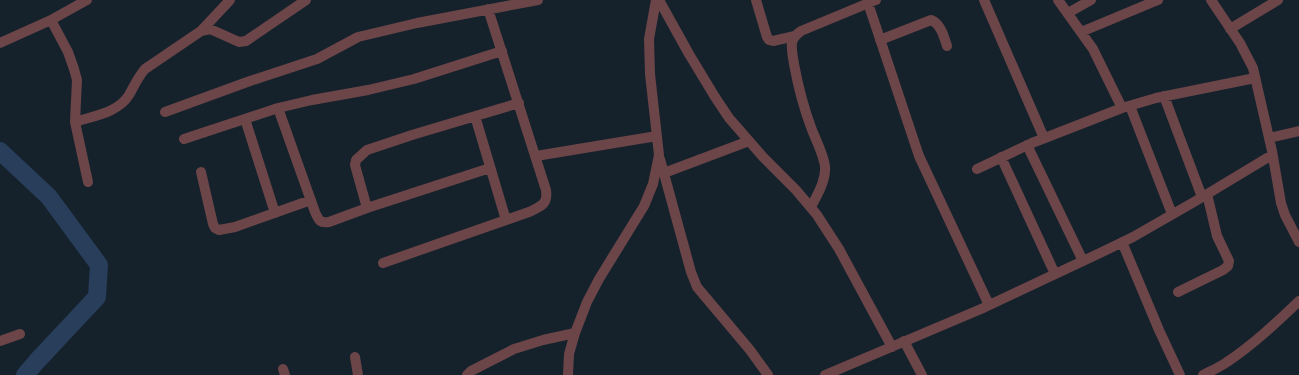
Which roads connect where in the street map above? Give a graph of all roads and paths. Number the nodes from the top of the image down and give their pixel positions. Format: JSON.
{"nodes":[{"id":1,"x":87,"y":0,"type":"edge"},
{"id":2,"x":230,"y":0,"type":"edge"},
{"id":3,"x":306,"y":0,"type":"edge"},
{"id":4,"x":538,"y":0,"type":"edge"},
{"id":5,"x":658,"y":0,"type":"edge"},
{"id":6,"x":756,"y":0,"type":"edge"},
{"id":7,"x":984,"y":0,"type":"edge"},
{"id":8,"x":1058,"y":0,"type":"edge"},
{"id":9,"x":1091,"y":0,"type":"edge"},
{"id":10,"x":1158,"y":0,"type":"edge"},
{"id":11,"x":1211,"y":0,"type":"edge"},
{"id":12,"x":1278,"y":0,"type":"edge"},
{"id":13,"x":867,"y":2,"type":"edge"},
{"id":14,"x":488,"y":9,"type":"junction"},
{"id":15,"x":1068,"y":13,"type":"junction"},
{"id":16,"x":51,"y":20,"type":"junction"},
{"id":17,"x":1230,"y":29,"type":"junction"},
{"id":18,"x":201,"y":31,"type":"junction"},
{"id":19,"x":1082,"y":32,"type":"junction"},
{"id":20,"x":795,"y":36,"type":"junction"},
{"id":21,"x":880,"y":40,"type":"junction"},
{"id":22,"x":0,"y":42,"type":"edge"},
{"id":23,"x":947,"y":46,"type":"dead end"},
{"id":24,"x":502,"y":51,"type":"junction"},
{"id":25,"x":1255,"y":78,"type":"junction"},
{"id":26,"x":1164,"y":96,"type":"junction"},
{"id":27,"x":519,"y":103,"type":"junction"},
{"id":28,"x":1126,"y":107,"type":"junction"},
{"id":29,"x":278,"y":108,"type":"junction"},
{"id":30,"x":165,"y":112,"type":"dead end"},
{"id":31,"x":475,"y":116,"type":"junction"},
{"id":32,"x":245,"y":119,"type":"junction"},
{"id":33,"x":75,"y":122,"type":"junction"},
{"id":34,"x":1299,"y":131,"type":"edge"},
{"id":35,"x":657,"y":136,"type":"junction"},
{"id":36,"x":1044,"y":138,"type":"junction"},
{"id":37,"x":1269,"y":138,"type":"junction"},
{"id":38,"x":184,"y":139,"type":"dead end"},
{"id":39,"x":749,"y":141,"type":"junction"},
{"id":40,"x":1027,"y":145,"type":"junction"},
{"id":41,"x":658,"y":155,"type":"junction"},
{"id":42,"x":536,"y":156,"type":"junction"},
{"id":43,"x":1272,"y":156,"type":"junction"},
{"id":44,"x":1000,"y":157,"type":"junction"},
{"id":45,"x":490,"y":168,"type":"junction"},
{"id":46,"x":977,"y":169,"type":"dead end"},
{"id":47,"x":201,"y":172,"type":"dead end"},
{"id":48,"x":664,"y":173,"type":"junction"},
{"id":49,"x":88,"y":182,"type":"dead end"},
{"id":50,"x":1205,"y":196,"type":"junction"},
{"id":51,"x":311,"y":200,"type":"junction"},
{"id":52,"x":811,"y":207,"type":"junction"},
{"id":53,"x":367,"y":208,"type":"junction"},
{"id":54,"x":275,"y":213,"type":"junction"},
{"id":55,"x":1172,"y":214,"type":"junction"},
{"id":56,"x":506,"y":220,"type":"junction"},
{"id":57,"x":1122,"y":242,"type":"junction"},
{"id":58,"x":1299,"y":242,"type":"edge"},
{"id":59,"x":1083,"y":261,"type":"junction"},
{"id":60,"x":383,"y":263,"type":"dead end"},
{"id":61,"x":1054,"y":274,"type":"junction"},
{"id":62,"x":1178,"y":292,"type":"dead end"},
{"id":63,"x":1299,"y":301,"type":"edge"},
{"id":64,"x":989,"y":305,"type":"junction"},
{"id":65,"x":575,"y":333,"type":"junction"},
{"id":66,"x":20,"y":334,"type":"dead end"},
{"id":67,"x":0,"y":341,"type":"edge"},
{"id":68,"x":904,"y":341,"type":"junction"},
{"id":69,"x":892,"y":347,"type":"junction"},
{"id":70,"x":355,"y":357,"type":"dead end"},
{"id":71,"x":842,"y":372,"type":"edge"},
{"id":72,"x":358,"y":375,"type":"edge"},
{"id":73,"x":467,"y":375,"type":"edge"},
{"id":74,"x":568,"y":375,"type":"edge"},
{"id":75,"x":768,"y":375,"type":"edge"},
{"id":76,"x":825,"y":375,"type":"edge"},
{"id":77,"x":922,"y":375,"type":"edge"},
{"id":78,"x":1180,"y":375,"type":"edge"},
{"id":79,"x":1203,"y":375,"type":"edge"}],
"edges":[{"from":1,"to":16,"type":"street"},
{"from":2,"to":18,"type":"street"},
{"from":3,"to":18,"type":"street"},
{"from":4,"to":14,"type":"street"},
{"from":5,"to":35,"type":"street"},
{"from":5,"to":39,"type":"street"},
{"from":6,"to":20,"type":"street"},
{"from":7,"to":36,"type":"street"},
{"from":8,"to":15,"type":"street"},
{"from":9,"to":15,"type":"street"},
{"from":10,"to":19,"type":"street"},
{"from":11,"to":17,"type":"street"},
{"from":12,"to":17,"type":"street"},
{"from":13,"to":20,"type":"street"},
{"from":13,"to":21,"type":"street"},
{"from":14,"to":24,"type":"street"},
{"from":14,"to":30,"type":"street"},
{"from":15,"to":19,"type":"street"},
{"from":16,"to":22,"type":"street"},
{"from":16,"to":33,"type":"street"},
{"from":17,"to":25,"type":"street"},
{"from":18,"to":33,"type":"street"},
{"from":19,"to":28,"type":"street"},
{"from":20,"to":52,"type":"street"},
{"from":21,"to":23,"type":"street"},
{"from":21,"to":64,"type":"street"},
{"from":24,"to":27,"type":"street"},
{"from":24,"to":29,"type":"street"},
{"from":25,"to":26,"type":"street"},
{"from":25,"to":37,"type":"street"},
{"from":26,"to":28,"type":"street"},
{"from":26,"to":50,"type":"street"},
{"from":27,"to":31,"type":"street"},
{"from":27,"to":42,"type":"street"},
{"from":28,"to":36,"type":"street"},
{"from":28,"to":55,"type":"street"},
{"from":29,"to":32,"type":"street"},
{"from":29,"to":51,"type":"street"},
{"from":31,"to":45,"type":"street"},
{"from":31,"to":53,"type":"street"},
{"from":32,"to":38,"type":"street"},
{"from":32,"to":54,"type":"street"},
{"from":33,"to":49,"type":"street"},
{"from":34,"to":37,"type":"street"},
{"from":35,"to":41,"type":"street"},
{"from":35,"to":42,"type":"street"},
{"from":36,"to":40,"type":"street"},
{"from":37,"to":43,"type":"street"},
{"from":39,"to":48,"type":"street"},
{"from":39,"to":52,"type":"street"},
{"from":40,"to":44,"type":"street"},
{"from":40,"to":59,"type":"street"},
{"from":41,"to":48,"type":"street"},
{"from":41,"to":65,"type":"street"},
{"from":42,"to":56,"type":"street"},
{"from":43,"to":50,"type":"street"},
{"from":43,"to":58,"type":"street"},
{"from":44,"to":46,"type":"street"},
{"from":44,"to":61,"type":"street"},
{"from":45,"to":53,"type":"street"},
{"from":45,"to":56,"type":"street"},
{"from":47,"to":54,"type":"street"},
{"from":48,"to":75,"type":"street"},
{"from":50,"to":55,"type":"street"},
{"from":50,"to":62,"type":"street"},
{"from":51,"to":53,"type":"street"},
{"from":51,"to":54,"type":"street"},
{"from":52,"to":69,"type":"street"},
{"from":55,"to":57,"type":"street"},
{"from":56,"to":60,"type":"street"},
{"from":57,"to":59,"type":"street"},
{"from":57,"to":78,"type":"street"},
{"from":59,"to":61,"type":"street"},
{"from":61,"to":64,"type":"street"},
{"from":63,"to":79,"type":"street"},
{"from":64,"to":68,"type":"street"},
{"from":65,"to":73,"type":"street"},
{"from":65,"to":74,"type":"street"},
{"from":66,"to":67,"type":"street"},
{"from":68,"to":69,"type":"street"},
{"from":68,"to":77,"type":"street"},
{"from":69,"to":71,"type":"street"},
{"from":70,"to":72,"type":"street"},
{"from":71,"to":76,"type":"street"}]}
